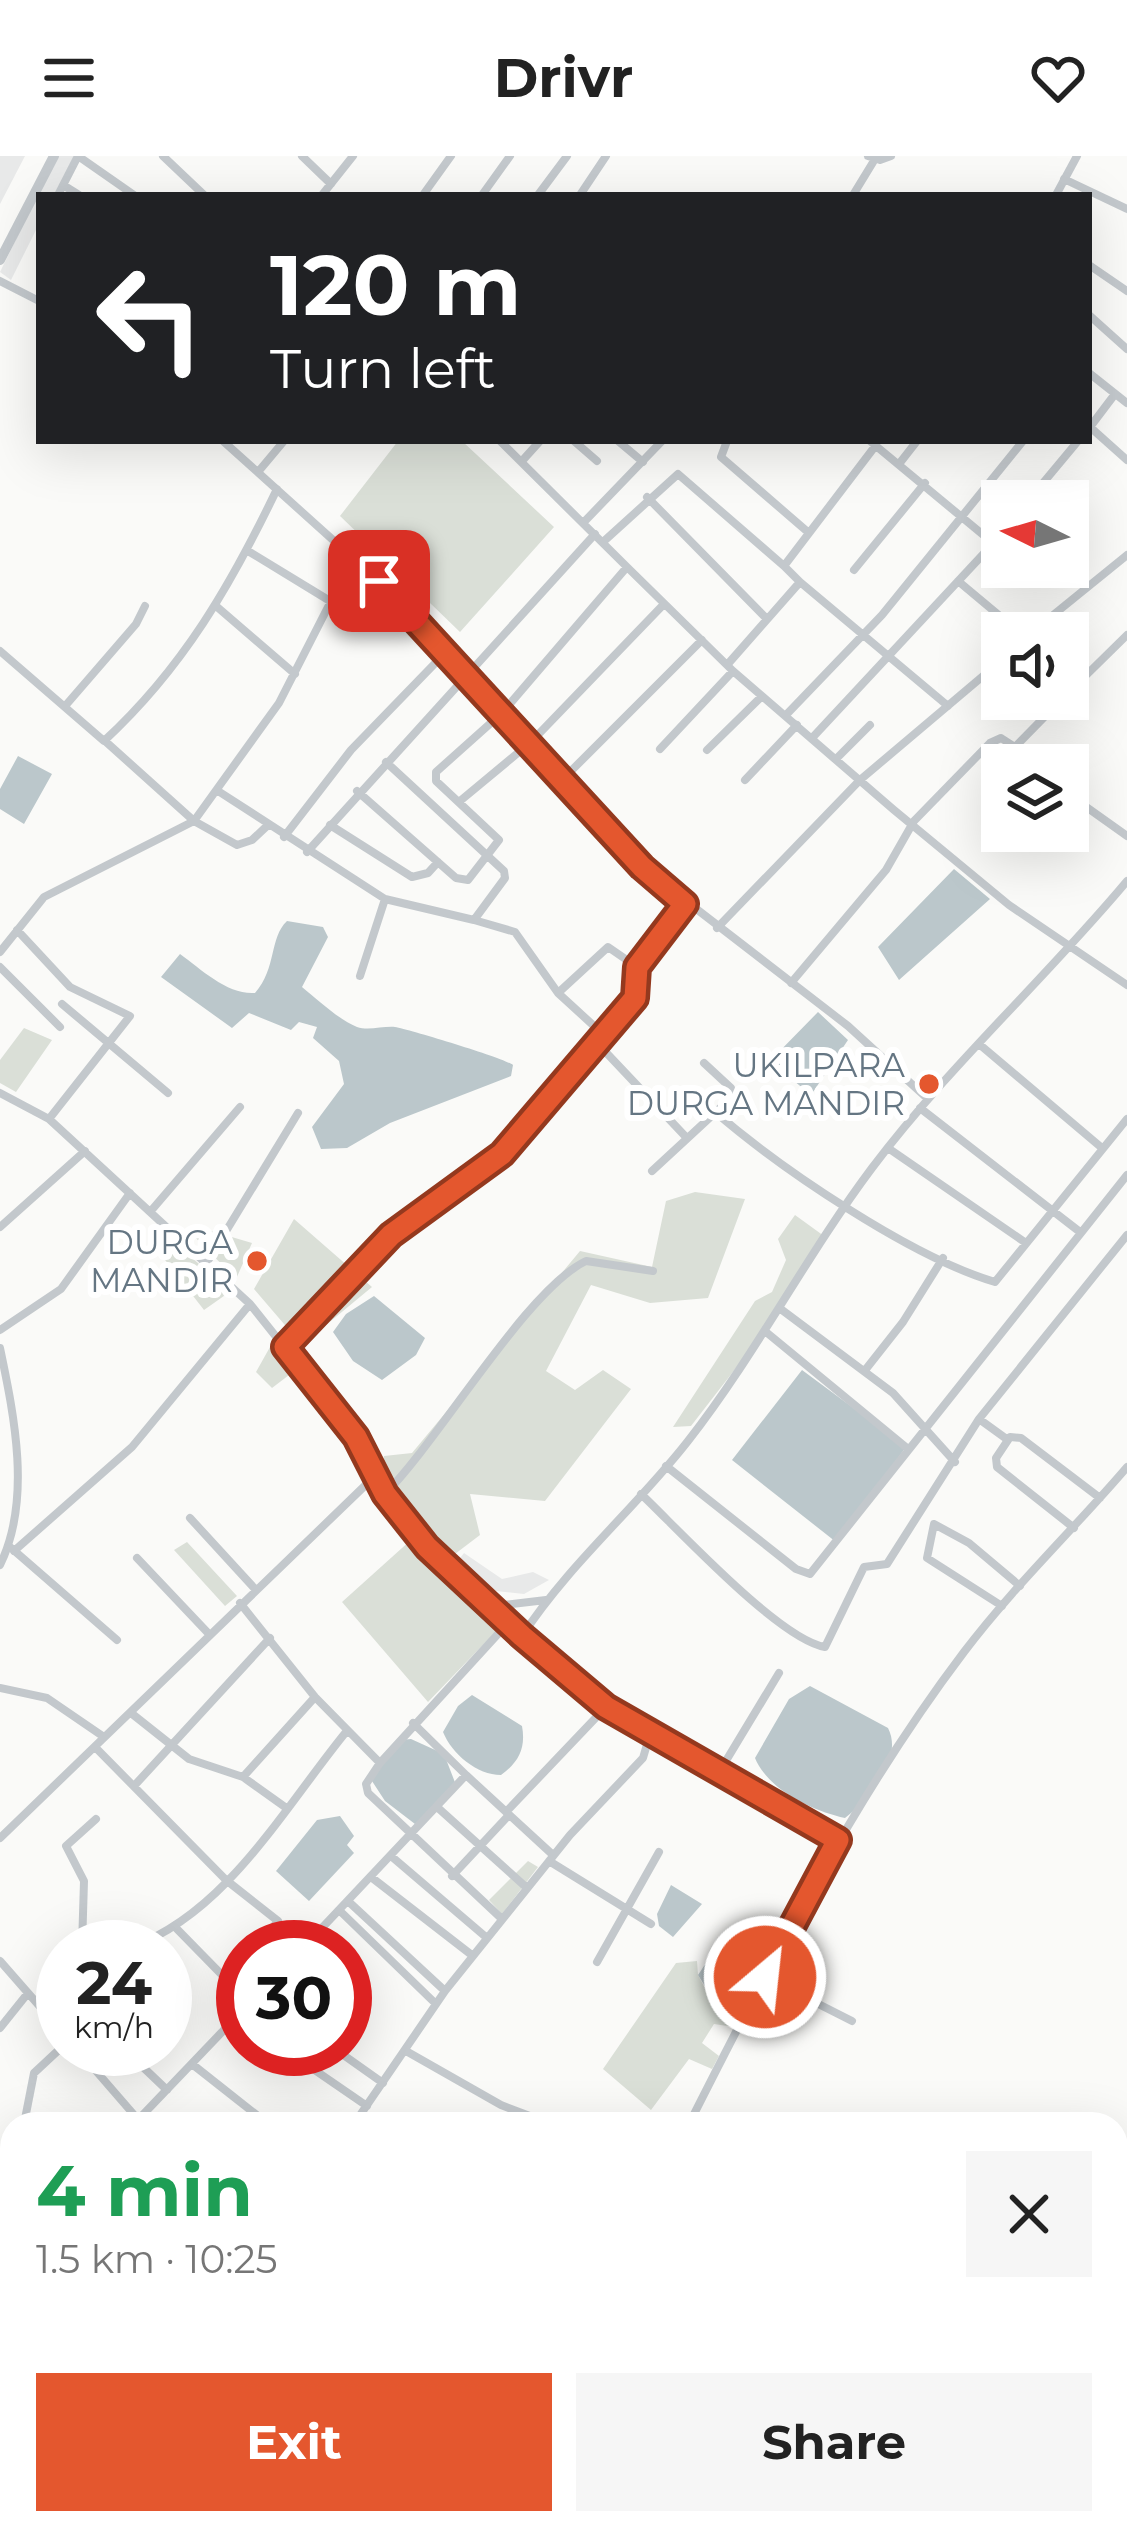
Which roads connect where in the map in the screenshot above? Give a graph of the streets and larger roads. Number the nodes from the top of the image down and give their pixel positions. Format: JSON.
{"nodes":[{"id":1,"x":54,"y":156,"type":"edge"},
{"id":2,"x":78,"y":156,"type":"edge"},
{"id":3,"x":163,"y":156,"type":"edge"},
{"id":4,"x":302,"y":156,"type":"edge"},
{"id":5,"x":353,"y":156,"type":"edge"},
{"id":6,"x":510,"y":156,"type":"edge"},
{"id":7,"x":567,"y":156,"type":"edge"},
{"id":8,"x":606,"y":156,"type":"edge"},
{"id":9,"x":891,"y":156,"type":"edge"},
{"id":10,"x":1077,"y":156,"type":"edge"},
{"id":11,"x":449,"y":157,"type":"edge"},
{"id":12,"x":872,"y":158,"type":"edge"},
{"id":13,"x":1064,"y":179,"type":"junction"},
{"id":14,"x":332,"y":184,"type":"junction"},
{"id":15,"x":60,"y":190,"type":"edge"},
{"id":16,"x":130,"y":192,"type":"edge"},
{"id":17,"x":196,"y":192,"type":"edge"},
{"id":18,"x":325,"y":192,"type":"edge"},
{"id":19,"x":425,"y":192,"type":"edge"},
{"id":20,"x":484,"y":192,"type":"edge"},
{"id":21,"x":540,"y":192,"type":"edge"},
{"id":22,"x":582,"y":192,"type":"edge"},
{"id":23,"x":855,"y":192,"type":"edge"},
{"id":24,"x":1058,"y":192,"type":"edge"},
{"id":25,"x":1091,"y":192,"type":"edge"},
{"id":26,"x":1092,"y":192,"type":"edge"},
{"id":27,"x":1127,"y":209,"type":"edge"},
{"id":28,"x":0,"y":260,"type":"edge"},
{"id":29,"x":1092,"y":268,"type":"edge"},
{"id":30,"x":0,"y":281,"type":"edge"},
{"id":31,"x":1127,"y":292,"type":"edge"},
{"id":32,"x":36,"y":299,"type":"edge"},
{"id":33,"x":1092,"y":318,"type":"edge"},
{"id":34,"x":1127,"y":349,"type":"edge"},
{"id":35,"x":1092,"y":376,"type":"edge"},
{"id":36,"x":1115,"y":394,"type":"junction"},
{"id":37,"x":1127,"y":403,"type":"edge"},
{"id":38,"x":1092,"y":424,"type":"edge"},
{"id":39,"x":1092,"y":431,"type":"edge"},
{"id":40,"x":227,"y":444,"type":"edge"},
{"id":41,"x":281,"y":444,"type":"edge"},
{"id":42,"x":503,"y":444,"type":"edge"},
{"id":43,"x":537,"y":444,"type":"edge"},
{"id":44,"x":578,"y":444,"type":"edge"},
{"id":45,"x":622,"y":444,"type":"edge"},
{"id":46,"x":659,"y":444,"type":"edge"},
{"id":47,"x":726,"y":444,"type":"edge"},
{"id":48,"x":872,"y":444,"type":"edge"},
{"id":49,"x":874,"y":444,"type":"edge"},
{"id":50,"x":914,"y":444,"type":"edge"},
{"id":51,"x":1021,"y":444,"type":"edge"},
{"id":52,"x":1076,"y":444,"type":"edge"},
{"id":53,"x":597,"y":460,"type":"dead end"},
{"id":54,"x":1127,"y":460,"type":"edge"},
{"id":55,"x":522,"y":461,"type":"junction"},
{"id":56,"x":643,"y":462,"type":"junction"},
{"id":57,"x":899,"y":464,"type":"junction"},
{"id":58,"x":258,"y":472,"type":"junction"},
{"id":59,"x":1046,"y":480,"type":"edge"},
{"id":60,"x":925,"y":483,"type":"junction"},
{"id":61,"x":277,"y":489,"type":"junction"},
{"id":62,"x":647,"y":496,"type":"junction"},
{"id":63,"x":965,"y":518,"type":"junction"},
{"id":64,"x":584,"y":522,"type":"junction"},
{"id":65,"x":981,"y":532,"type":"edge"},
{"id":66,"x":809,"y":533,"type":"junction"},
{"id":67,"x":595,"y":534,"type":"junction"},
{"id":68,"x":603,"y":542,"type":"junction"},
{"id":69,"x":248,"y":550,"type":"junction"},
{"id":70,"x":1127,"y":554,"type":"edge"},
{"id":71,"x":981,"y":556,"type":"edge"},
{"id":72,"x":353,"y":558,"type":"junction"},
{"id":73,"x":784,"y":566,"type":"junction"},
{"id":74,"x":627,"y":567,"type":"junction"},
{"id":75,"x":854,"y":570,"type":"dead end"},
{"id":76,"x":958,"y":581,"type":"junction"},
{"id":77,"x":800,"y":582,"type":"junction"},
{"id":78,"x":330,"y":602,"type":"junction"},
{"id":79,"x":664,"y":604,"type":"junction"},
{"id":80,"x":145,"y":606,"type":"dead end"},
{"id":81,"x":216,"y":606,"type":"junction"},
{"id":82,"x":995,"y":612,"type":"edge"},
{"id":83,"x":1057,"y":612,"type":"edge"},
{"id":84,"x":767,"y":619,"type":"junction"},
{"id":85,"x":863,"y":635,"type":"junction"},
{"id":86,"x":1127,"y":635,"type":"edge"},
{"id":87,"x":702,"y":640,"type":"junction"},
{"id":88,"x":0,"y":651,"type":"edge"},
{"id":89,"x":446,"y":652,"type":"junction"},
{"id":90,"x":886,"y":654,"type":"junction"},
{"id":91,"x":730,"y":668,"type":"junction"},
{"id":92,"x":1089,"y":672,"type":"edge"},
{"id":93,"x":295,"y":674,"type":"junction"},
{"id":94,"x":468,"y":677,"type":"junction"},
{"id":95,"x":981,"y":678,"type":"edge"},
{"id":96,"x":762,"y":696,"type":"junction"},
{"id":97,"x":66,"y":705,"type":"junction"},
{"id":98,"x":948,"y":706,"type":"junction"},
{"id":99,"x":502,"y":713,"type":"junction"},
{"id":100,"x":786,"y":715,"type":"junction"},
{"id":101,"x":1041,"y":720,"type":"edge"},
{"id":102,"x":797,"y":725,"type":"junction"},
{"id":103,"x":870,"y":725,"type":"dead end"},
{"id":104,"x":813,"y":737,"type":"junction"},
{"id":105,"x":104,"y":741,"type":"junction"},
{"id":106,"x":531,"y":742,"type":"junction"},
{"id":107,"x":1018,"y":744,"type":"edge"},
{"id":108,"x":660,"y":749,"type":"dead end"},
{"id":109,"x":707,"y":750,"type":"dead end"},
{"id":110,"x":981,"y":753,"type":"edge"},
{"id":111,"x":836,"y":759,"type":"junction"},
{"id":112,"x":386,"y":762,"type":"junction"},
{"id":113,"x":564,"y":778,"type":"junction"},
{"id":114,"x":745,"y":780,"type":"dead end"},
{"id":115,"x":860,"y":780,"type":"junction"},
{"id":116,"x":218,"y":790,"type":"junction"},
{"id":117,"x":357,"y":791,"type":"junction"},
{"id":118,"x":460,"y":801,"type":"junction"},
{"id":119,"x":1089,"y":809,"type":"edge"},
{"id":120,"x":194,"y":821,"type":"junction"},
{"id":121,"x":914,"y":821,"type":"junction"},
{"id":122,"x":268,"y":824,"type":"junction"},
{"id":123,"x":330,"y":824,"type":"junction"},
{"id":124,"x":1127,"y":836,"type":"edge"},
{"id":125,"x":284,"y":837,"type":"junction"},
{"id":126,"x":307,"y":852,"type":"junction"},
{"id":127,"x":490,"y":857,"type":"junction"},
{"id":128,"x":438,"y":862,"type":"junction"},
{"id":129,"x":1127,"y":881,"type":"edge"},
{"id":130,"x":385,"y":899,"type":"junction"},
{"id":131,"x":685,"y":904,"type":"junction"},
{"id":132,"x":474,"y":920,"type":"junction"},
{"id":133,"x":717,"y":928,"type":"junction"},
{"id":134,"x":17,"y":930,"type":"junction"},
{"id":135,"x":1071,"y":948,"type":"junction"},
{"id":136,"x":0,"y":952,"type":"edge"},
{"id":137,"x":0,"y":967,"type":"edge"},
{"id":138,"x":637,"y":967,"type":"junction"},
{"id":139,"x":360,"y":976,"type":"dead end"},
{"id":140,"x":790,"y":983,"type":"junction"},
{"id":141,"x":1127,"y":985,"type":"edge"},
{"id":142,"x":558,"y":993,"type":"junction"},
{"id":143,"x":62,"y":1004,"type":"dead end"},
{"id":144,"x":60,"y":1027,"type":"dead end"},
{"id":145,"x":602,"y":1041,"type":"junction"},
{"id":146,"x":112,"y":1042,"type":"junction"},
{"id":147,"x":979,"y":1044,"type":"junction"},
{"id":148,"x":704,"y":1063,"type":"dead end"},
{"id":149,"x":0,"y":1093,"type":"edge"},
{"id":150,"x":167,"y":1094,"type":"dead end"},
{"id":151,"x":928,"y":1099,"type":"junction"},
{"id":152,"x":240,"y":1107,"type":"dead end"},
{"id":153,"x":920,"y":1108,"type":"junction"},
{"id":154,"x":714,"y":1111,"type":"junction"},
{"id":155,"x":298,"y":1113,"type":"dead end"},
{"id":156,"x":49,"y":1119,"type":"junction"},
{"id":157,"x":1127,"y":1119,"type":"edge"},
{"id":158,"x":686,"y":1136,"type":"junction"},
{"id":159,"x":888,"y":1148,"type":"junction"},
{"id":160,"x":1102,"y":1148,"type":"junction"},
{"id":161,"x":85,"y":1151,"type":"junction"},
{"id":162,"x":652,"y":1171,"type":"dead end"},
{"id":163,"x":1127,"y":1175,"type":"edge"},
{"id":164,"x":130,"y":1193,"type":"junction"},
{"id":165,"x":848,"y":1206,"type":"junction"},
{"id":166,"x":1053,"y":1210,"type":"junction"},
{"id":167,"x":150,"y":1212,"type":"junction"},
{"id":168,"x":0,"y":1227,"type":"edge"},
{"id":169,"x":1080,"y":1232,"type":"junction"},
{"id":170,"x":1127,"y":1235,"type":"edge"},
{"id":171,"x":1026,"y":1243,"type":"junction"},
{"id":172,"x":943,"y":1258,"type":"junction"},
{"id":173,"x":206,"y":1264,"type":"junction"},
{"id":174,"x":653,"y":1271,"type":"dead end"},
{"id":175,"x":250,"y":1304,"type":"junction"},
{"id":176,"x":781,"y":1310,"type":"junction"},
{"id":177,"x":0,"y":1330,"type":"edge"},
{"id":178,"x":766,"y":1332,"type":"junction"},
{"id":179,"x":285,"y":1347,"type":"junction"},
{"id":180,"x":0,"y":1348,"type":"edge"},
{"id":181,"x":866,"y":1370,"type":"junction"},
{"id":182,"x":5,"y":1398,"type":"edge"},
{"id":183,"x":979,"y":1419,"type":"junction"},
{"id":184,"x":923,"y":1426,"type":"junction"},
{"id":185,"x":1008,"y":1440,"type":"junction"},
{"id":186,"x":907,"y":1448,"type":"junction"},
{"id":187,"x":956,"y":1462,"type":"junction"},
{"id":188,"x":666,"y":1466,"type":"junction"},
{"id":189,"x":1127,"y":1467,"type":"edge"},
{"id":190,"x":376,"y":1475,"type":"junction"},
{"id":191,"x":1110,"y":1487,"type":"junction"},
{"id":192,"x":1127,"y":1489,"type":"edge"},
{"id":193,"x":385,"y":1494,"type":"junction"},
{"id":194,"x":641,"y":1494,"type":"junction"},
{"id":195,"x":1100,"y":1498,"type":"junction"},
{"id":196,"x":0,"y":1517,"type":"edge"},
{"id":197,"x":190,"y":1518,"type":"dead end"},
{"id":198,"x":13,"y":1525,"type":"junction"},
{"id":199,"x":1074,"y":1528,"type":"junction"},
{"id":200,"x":12,"y":1548,"type":"junction"},
{"id":201,"x":137,"y":1558,"type":"dead end"},
{"id":202,"x":0,"y":1565,"type":"edge"},
{"id":203,"x":1020,"y":1586,"type":"junction"},
{"id":204,"x":256,"y":1590,"type":"junction"},
{"id":205,"x":546,"y":1600,"type":"junction"},
{"id":206,"x":240,"y":1603,"type":"junction"},
{"id":207,"x":494,"y":1606,"type":"junction"},
{"id":208,"x":1003,"y":1606,"type":"junction"},
{"id":209,"x":509,"y":1622,"type":"junction"},
{"id":210,"x":208,"y":1633,"type":"junction"},
{"id":211,"x":522,"y":1636,"type":"junction"},
{"id":212,"x":270,"y":1638,"type":"junction"},
{"id":213,"x":117,"y":1640,"type":"dead end"},
{"id":214,"x":779,"y":1673,"type":"dead end"},
{"id":215,"x":0,"y":1688,"type":"edge"},
{"id":216,"x":315,"y":1697,"type":"junction"},
{"id":217,"x":606,"y":1707,"type":"junction"},
{"id":218,"x":131,"y":1712,"type":"junction"},
{"id":219,"x":412,"y":1723,"type":"junction"},
{"id":220,"x":346,"y":1732,"type":"junction"},
{"id":221,"x":650,"y":1734,"type":"junction"},
{"id":222,"x":104,"y":1737,"type":"junction"},
{"id":223,"x":170,"y":1744,"type":"junction"},
{"id":224,"x":665,"y":1744,"type":"junction"},
{"id":225,"x":95,"y":1747,"type":"junction"},
{"id":226,"x":643,"y":1758,"type":"junction"},
{"id":227,"x":380,"y":1763,"type":"junction"},
{"id":228,"x":718,"y":1774,"type":"junction"},
{"id":229,"x":466,"y":1775,"type":"junction"},
{"id":230,"x":243,"y":1777,"type":"junction"},
{"id":231,"x":134,"y":1786,"type":"junction"},
{"id":232,"x":285,"y":1807,"type":"junction"},
{"id":233,"x":437,"y":1807,"type":"junction"},
{"id":234,"x":507,"y":1814,"type":"junction"},
{"id":235,"x":96,"y":1819,"type":"dead end"},
{"id":236,"x":410,"y":1836,"type":"junction"},
{"id":237,"x":0,"y":1838,"type":"edge"},
{"id":238,"x":838,"y":1840,"type":"junction"},
{"id":239,"x":481,"y":1845,"type":"junction"},
{"id":240,"x":659,"y":1852,"type":"dead end"},
{"id":241,"x":391,"y":1856,"type":"junction"},
{"id":242,"x":551,"y":1858,"type":"junction"},
{"id":243,"x":452,"y":1876,"type":"junction"},
{"id":244,"x":371,"y":1877,"type":"junction"},
{"id":245,"x":226,"y":1880,"type":"junction"},
{"id":246,"x":527,"y":1888,"type":"junction"},
{"id":247,"x":348,"y":1902,"type":"junction"},
{"id":248,"x":623,"y":1907,"type":"junction"},
{"id":249,"x":339,"y":1910,"type":"junction"},
{"id":250,"x":502,"y":1919,"type":"junction"},
{"id":251,"x":83,"y":1920,"type":"edge"},
{"id":252,"x":184,"y":1920,"type":"edge"},
{"id":253,"x":277,"y":1920,"type":"edge"},
{"id":254,"x":330,"y":1920,"type":"edge"},
{"id":255,"x":651,"y":1924,"type":"dead end"},
{"id":256,"x":487,"y":1938,"type":"junction"},
{"id":257,"x":192,"y":1944,"type":"edge"},
{"id":258,"x":472,"y":1956,"type":"junction"},
{"id":259,"x":0,"y":1961,"type":"edge"},
{"id":260,"x":597,"y":1962,"type":"dead end"},
{"id":261,"x":216,"y":1969,"type":"edge"},
{"id":262,"x":765,"y":1977,"type":"junction"},
{"id":263,"x":445,"y":1991,"type":"junction"},
{"id":264,"x":28,"y":1993,"type":"junction"},
{"id":265,"x":36,"y":2002,"type":"edge"},
{"id":266,"x":436,"y":2004,"type":"junction"},
{"id":267,"x":852,"y":2020,"type":"dead end"},
{"id":268,"x":0,"y":2029,"type":"edge"},
{"id":269,"x":216,"y":2040,"type":"edge"},
{"id":270,"x":406,"y":2051,"type":"junction"},
{"id":271,"x":192,"y":2064,"type":"joint"},
{"id":272,"x":36,"y":2071,"type":"edge"},
{"id":273,"x":100,"y":2076,"type":"edge"},
{"id":274,"x":152,"y":2076,"type":"edge"},
{"id":275,"x":180,"y":2076,"type":"edge"},
{"id":276,"x":323,"y":2076,"type":"edge"},
{"id":277,"x":372,"y":2076,"type":"edge"},
{"id":278,"x":383,"y":2084,"type":"junction"},
{"id":279,"x":166,"y":2090,"type":"junction"},
{"id":280,"x":367,"y":2106,"type":"junction"},
{"id":281,"x":26,"y":2112,"type":"edge"},
{"id":282,"x":130,"y":2112,"type":"edge"},
{"id":283,"x":147,"y":2112,"type":"edge"},
{"id":284,"x":253,"y":2112,"type":"edge"},
{"id":285,"x":363,"y":2112,"type":"edge"},
{"id":286,"x":522,"y":2112,"type":"edge"},
{"id":287,"x":695,"y":2112,"type":"edge"}],
"edges":[{"from":1,"to":28,"type":"street"},
{"from":2,"to":15,"type":"street"},
{"from":2,"to":16,"type":"street"},
{"from":3,"to":17,"type":"street"},
{"from":4,"to":14,"type":"street"},
{"from":5,"to":14,"type":"street"},
{"from":6,"to":20,"type":"street"},
{"from":7,"to":21,"type":"street"},
{"from":8,"to":22,"type":"street"},
{"from":9,"to":12,"type":"street"},
{"from":10,"to":13,"type":"street"},
{"from":11,"to":19,"type":"street"},
{"from":12,"to":23,"type":"street"},
{"from":13,"to":24,"type":"street"},
{"from":13,"to":25,"type":"street"},
{"from":14,"to":18,"type":"street"},
{"from":26,"to":27,"type":"street"},
{"from":29,"to":31,"type":"street"},
{"from":30,"to":32,"type":"street"},
{"from":33,"to":34,"type":"street"},
{"from":35,"to":36,"type":"street"},
{"from":36,"to":37,"type":"street"},
{"from":36,"to":38,"type":"street"},
{"from":39,"to":54,"type":"street"},
{"from":40,"to":58,"type":"street"},
{"from":41,"to":58,"type":"street"},
{"from":42,"to":55,"type":"street"},
{"from":43,"to":55,"type":"street"},
{"from":44,"to":53,"type":"street"},
{"from":45,"to":56,"type":"street"},
{"from":46,"to":56,"type":"street"},
{"from":47,"to":66,"type":"street"},
{"from":48,"to":66,"type":"street"},
{"from":49,"to":57,"type":"street"},
{"from":50,"to":57,"type":"street"},
{"from":51,"to":63,"type":"street"},
{"from":52,"to":59,"type":"street"},
{"from":55,"to":64,"type":"street"},
{"from":56,"to":64,"type":"street"},
{"from":57,"to":60,"type":"street"},
{"from":58,"to":61,"type":"street"},
{"from":60,"to":63,"type":"street"},
{"from":60,"to":75,"type":"street"},
{"from":61,"to":69,"type":"street"},
{"from":61,"to":72,"type":"street"},
{"from":62,"to":68,"type":"street"},
{"from":62,"to":73,"type":"street"},
{"from":62,"to":84,"type":"street"},
{"from":63,"to":65,"type":"street"},
{"from":63,"to":85,"type":"street"},
{"from":64,"to":67,"type":"street"},
{"from":66,"to":73,"type":"street"},
{"from":67,"to":68,"type":"street"},
{"from":67,"to":94,"type":"street"},
{"from":68,"to":74,"type":"street"},
{"from":69,"to":78,"type":"street"},
{"from":69,"to":81,"type":"street"},
{"from":70,"to":83,"type":"street"},
{"from":71,"to":76,"type":"street"},
{"from":72,"to":78,"type":"street"},
{"from":72,"to":89,"type":"street"},
{"from":73,"to":77,"type":"street"},
{"from":74,"to":79,"type":"street"},
{"from":74,"to":99,"type":"street"},
{"from":76,"to":82,"type":"street"},
{"from":76,"to":90,"type":"street"},
{"from":77,"to":84,"type":"street"},
{"from":77,"to":85,"type":"street"},
{"from":78,"to":93,"type":"street"},
{"from":79,"to":87,"type":"street"},
{"from":79,"to":106,"type":"street"},
{"from":80,"to":97,"type":"street"},
{"from":81,"to":93,"type":"street"},
{"from":81,"to":105,"type":"street"},
{"from":84,"to":91,"type":"street"},
{"from":85,"to":90,"type":"street"},
{"from":85,"to":100,"type":"street"},
{"from":86,"to":92,"type":"street"},
{"from":87,"to":91,"type":"street"},
{"from":87,"to":113,"type":"street"},
{"from":88,"to":97,"type":"street"},
{"from":89,"to":94,"type":"street"},
{"from":89,"to":125,"type":"street"},
{"from":90,"to":98,"type":"street"},
{"from":90,"to":104,"type":"street"},
{"from":91,"to":96,"type":"street"},
{"from":91,"to":108,"type":"street"},
{"from":93,"to":116,"type":"street"},
{"from":94,"to":99,"type":"street"},
{"from":94,"to":112,"type":"street"},
{"from":95,"to":98,"type":"street"},
{"from":96,"to":100,"type":"street"},
{"from":96,"to":109,"type":"street"},
{"from":97,"to":105,"type":"street"},
{"from":98,"to":115,"type":"street"},
{"from":99,"to":106,"type":"street"},
{"from":99,"to":118,"type":"street"},
{"from":100,"to":102,"type":"street"},
{"from":101,"to":107,"type":"street"},
{"from":102,"to":104,"type":"street"},
{"from":102,"to":114,"type":"street"},
{"from":103,"to":111,"type":"street"},
{"from":104,"to":111,"type":"street"},
{"from":105,"to":120,"type":"street"},
{"from":106,"to":113,"type":"street"},
{"from":106,"to":118,"type":"street"},
{"from":110,"to":121,"type":"street"},
{"from":111,"to":115,"type":"street"},
{"from":112,"to":117,"type":"street"},
{"from":112,"to":127,"type":"street"},
{"from":113,"to":131,"type":"street"},
{"from":115,"to":121,"type":"street"},
{"from":115,"to":133,"type":"street"},
{"from":116,"to":120,"type":"street"},
{"from":116,"to":122,"type":"street"},
{"from":117,"to":123,"type":"street"},
{"from":117,"to":128,"type":"street"},
{"from":118,"to":127,"type":"street"},
{"from":119,"to":124,"type":"street"},
{"from":120,"to":122,"type":"street"},
{"from":120,"to":134,"type":"street"},
{"from":121,"to":135,"type":"street"},
{"from":121,"to":140,"type":"street"},
{"from":122,"to":125,"type":"street"},
{"from":123,"to":126,"type":"street"},
{"from":123,"to":128,"type":"street"},
{"from":125,"to":126,"type":"street"},
{"from":126,"to":130,"type":"street"},
{"from":127,"to":128,"type":"street"},
{"from":127,"to":132,"type":"street"},
{"from":129,"to":135,"type":"street"},
{"from":130,"to":132,"type":"street"},
{"from":130,"to":139,"type":"street"},
{"from":131,"to":133,"type":"street"},
{"from":131,"to":138,"type":"street"},
{"from":132,"to":142,"type":"street"},
{"from":133,"to":140,"type":"street"},
{"from":134,"to":136,"type":"street"},
{"from":134,"to":146,"type":"street"},
{"from":135,"to":141,"type":"street"},
{"from":135,"to":147,"type":"street"},
{"from":137,"to":144,"type":"street"},
{"from":138,"to":142,"type":"street"},
{"from":138,"to":145,"type":"street"},
{"from":140,"to":151,"type":"street"},
{"from":142,"to":145,"type":"street"},
{"from":143,"to":146,"type":"street"},
{"from":145,"to":158,"type":"street"},
{"from":145,"to":179,"type":"street"},
{"from":146,"to":150,"type":"street"},
{"from":146,"to":156,"type":"street"},
{"from":147,"to":151,"type":"street"},
{"from":147,"to":160,"type":"street"},
{"from":148,"to":154,"type":"street"},
{"from":149,"to":156,"type":"street"},
{"from":151,"to":153,"type":"street"},
{"from":152,"to":167,"type":"street"},
{"from":153,"to":159,"type":"street"},
{"from":153,"to":166,"type":"street"},
{"from":154,"to":158,"type":"street"},
{"from":154,"to":165,"type":"street"},
{"from":155,"to":173,"type":"street"},
{"from":156,"to":161,"type":"street"},
{"from":157,"to":160,"type":"street"},
{"from":158,"to":162,"type":"street"},
{"from":159,"to":165,"type":"street"},
{"from":159,"to":171,"type":"street"},
{"from":160,"to":166,"type":"street"},
{"from":161,"to":164,"type":"street"},
{"from":161,"to":168,"type":"street"},
{"from":163,"to":169,"type":"street"},
{"from":164,"to":167,"type":"street"},
{"from":164,"to":177,"type":"street"},
{"from":165,"to":172,"type":"street"},
{"from":165,"to":176,"type":"street"},
{"from":166,"to":169,"type":"street"},
{"from":166,"to":171,"type":"street"},
{"from":167,"to":173,"type":"street"},
{"from":169,"to":184,"type":"street"},
{"from":170,"to":183,"type":"street"},
{"from":171,"to":172,"type":"street"},
{"from":172,"to":181,"type":"street"},
{"from":173,"to":175,"type":"street"},
{"from":174,"to":193,"type":"street"},
{"from":175,"to":179,"type":"street"},
{"from":175,"to":200,"type":"street"},
{"from":176,"to":178,"type":"street"},
{"from":176,"to":181,"type":"street"},
{"from":178,"to":186,"type":"street"},
{"from":178,"to":188,"type":"street"},
{"from":179,"to":190,"type":"street"},
{"from":180,"to":182,"type":"street"},
{"from":181,"to":184,"type":"street"},
{"from":182,"to":198,"type":"street"},
{"from":183,"to":185,"type":"street"},
{"from":183,"to":187,"type":"street"},
{"from":184,"to":186,"type":"street"},
{"from":184,"to":187,"type":"street"},
{"from":185,"to":195,"type":"street"},
{"from":185,"to":199,"type":"street"},
{"from":186,"to":188,"type":"street"},
{"from":187,"to":194,"type":"street"},
{"from":188,"to":194,"type":"street"},
{"from":189,"to":191,"type":"street"},
{"from":190,"to":193,"type":"street"},
{"from":190,"to":204,"type":"street"},
{"from":191,"to":192,"type":"street"},
{"from":191,"to":195,"type":"street"},
{"from":193,"to":207,"type":"street"},
{"from":194,"to":205,"type":"street"},
{"from":195,"to":199,"type":"street"},
{"from":196,"to":198,"type":"street"},
{"from":197,"to":204,"type":"street"},
{"from":198,"to":200,"type":"street"},
{"from":199,"to":203,"type":"street"},
{"from":200,"to":202,"type":"street"},
{"from":200,"to":213,"type":"street"},
{"from":201,"to":210,"type":"street"},
{"from":203,"to":208,"type":"street"},
{"from":203,"to":208,"type":"street"},
{"from":204,"to":206,"type":"street"},
{"from":205,"to":207,"type":"street"},
{"from":205,"to":211,"type":"street"},
{"from":206,"to":210,"type":"street"},
{"from":206,"to":212,"type":"street"},
{"from":207,"to":209,"type":"street"},
{"from":208,"to":238,"type":"street"},
{"from":209,"to":211,"type":"street"},
{"from":209,"to":219,"type":"street"},
{"from":210,"to":218,"type":"street"},
{"from":211,"to":217,"type":"street"},
{"from":212,"to":216,"type":"street"},
{"from":212,"to":223,"type":"street"},
{"from":214,"to":228,"type":"street"},
{"from":215,"to":222,"type":"street"},
{"from":216,"to":220,"type":"street"},
{"from":216,"to":230,"type":"street"},
{"from":217,"to":221,"type":"street"},
{"from":217,"to":234,"type":"street"},
{"from":218,"to":222,"type":"street"},
{"from":218,"to":223,"type":"street"},
{"from":219,"to":227,"type":"street"},
{"from":219,"to":229,"type":"street"},
{"from":220,"to":227,"type":"street"},
{"from":220,"to":232,"type":"street"},
{"from":221,"to":224,"type":"street"},
{"from":221,"to":226,"type":"street"},
{"from":222,"to":225,"type":"street"},
{"from":223,"to":230,"type":"street"},
{"from":223,"to":231,"type":"street"},
{"from":224,"to":226,"type":"street"},
{"from":224,"to":228,"type":"street"},
{"from":225,"to":231,"type":"street"},
{"from":225,"to":237,"type":"street"},
{"from":226,"to":242,"type":"street"},
{"from":227,"to":236,"type":"street"},
{"from":228,"to":238,"type":"street"},
{"from":229,"to":233,"type":"street"},
{"from":229,"to":234,"type":"street"},
{"from":230,"to":232,"type":"street"},
{"from":231,"to":245,"type":"street"},
{"from":232,"to":245,"type":"street"},
{"from":233,"to":236,"type":"street"},
{"from":233,"to":239,"type":"street"},
{"from":234,"to":239,"type":"street"},
{"from":234,"to":242,"type":"street"},
{"from":235,"to":251,"type":"street"},
{"from":236,"to":241,"type":"street"},
{"from":236,"to":243,"type":"street"},
{"from":238,"to":262,"type":"street"},
{"from":239,"to":243,"type":"street"},
{"from":239,"to":246,"type":"street"},
{"from":240,"to":248,"type":"street"},
{"from":241,"to":244,"type":"street"},
{"from":241,"to":256,"type":"street"},
{"from":242,"to":246,"type":"street"},
{"from":242,"to":248,"type":"street"},
{"from":243,"to":250,"type":"street"},
{"from":244,"to":247,"type":"street"},
{"from":244,"to":258,"type":"street"},
{"from":245,"to":252,"type":"street"},
{"from":245,"to":253,"type":"street"},
{"from":246,"to":250,"type":"street"},
{"from":247,"to":249,"type":"street"},
{"from":247,"to":263,"type":"street"},
{"from":248,"to":255,"type":"street"},
{"from":248,"to":260,"type":"street"},
{"from":249,"to":254,"type":"street"},
{"from":249,"to":266,"type":"street"},
{"from":250,"to":256,"type":"street"},
{"from":256,"to":258,"type":"street"},
{"from":257,"to":261,"type":"street"},
{"from":258,"to":263,"type":"street"},
{"from":259,"to":264,"type":"street"},
{"from":262,"to":267,"type":"street"},
{"from":262,"to":287,"type":"street"},
{"from":263,"to":266,"type":"street"},
{"from":264,"to":265,"type":"street"},
{"from":264,"to":268,"type":"street"},
{"from":266,"to":270,"type":"street"},
{"from":269,"to":271,"type":"street"},
{"from":270,"to":278,"type":"street"},
{"from":270,"to":286,"type":"street"},
{"from":271,"to":284,"type":"street"},
{"from":272,"to":281,"type":"street"},
{"from":273,"to":282,"type":"street"},
{"from":274,"to":279,"type":"street"},
{"from":275,"to":279,"type":"street"},
{"from":276,"to":280,"type":"street"},
{"from":277,"to":278,"type":"street"},
{"from":278,"to":280,"type":"street"},
{"from":279,"to":283,"type":"street"},
{"from":280,"to":285,"type":"street"}]}
